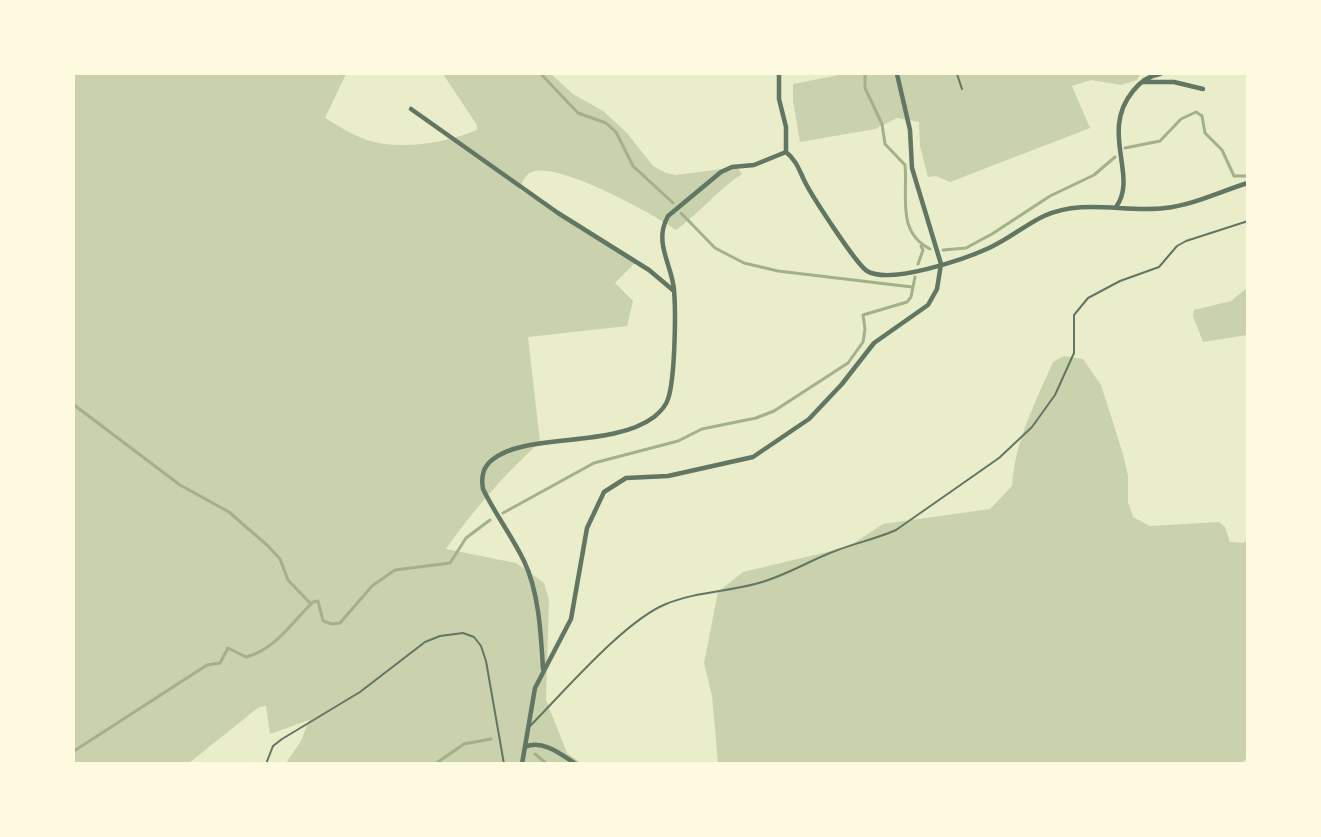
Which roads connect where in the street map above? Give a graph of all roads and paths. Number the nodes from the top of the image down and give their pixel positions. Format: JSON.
{"nodes":[{"id":1,"x":779,"y":74,"type":"edge"},
{"id":2,"x":897,"y":74,"type":"edge"},
{"id":3,"x":957,"y":74,"type":"edge"},
{"id":4,"x":1160,"y":74,"type":"edge"},
{"id":5,"x":1142,"y":81,"type":"junction"},
{"id":6,"x":962,"y":89,"type":"dead end"},
{"id":7,"x":1203,"y":89,"type":"dead end"},
{"id":8,"x":411,"y":109,"type":"dead end"},
{"id":9,"x":786,"y":152,"type":"junction"},
{"id":10,"x":1248,"y":183,"type":"edge"},
{"id":11,"x":1116,"y":207,"type":"junction"},
{"id":12,"x":1248,"y":221,"type":"edge"},
{"id":13,"x":941,"y":264,"type":"junction"},
{"id":14,"x":674,"y":291,"type":"junction"},
{"id":15,"x":543,"y":669,"type":"junction"},
{"id":16,"x":528,"y":728,"type":"junction"},
{"id":17,"x":525,"y":747,"type":"junction"},
{"id":18,"x":266,"y":764,"type":"edge"},
{"id":19,"x":504,"y":764,"type":"edge"},
{"id":20,"x":522,"y":764,"type":"edge"},
{"id":21,"x":576,"y":764,"type":"edge"}],
"edges":[{"from":1,"to":9,"type":"street"},
{"from":2,"to":13,"type":"street"},
{"from":3,"to":6,"type":"lane"},
{"from":4,"to":5,"type":"street"},
{"from":5,"to":7,"type":"street"},
{"from":5,"to":11,"type":"street"},
{"from":8,"to":14,"type":"street"},
{"from":9,"to":13,"type":"street"},
{"from":9,"to":14,"type":"street"},
{"from":10,"to":11,"type":"street"},
{"from":11,"to":13,"type":"street"},
{"from":12,"to":16,"type":"lane"},
{"from":13,"to":15,"type":"street"},
{"from":14,"to":15,"type":"street"},
{"from":15,"to":16,"type":"street"},
{"from":16,"to":17,"type":"street"},
{"from":17,"to":20,"type":"street"},
{"from":17,"to":21,"type":"street"},
{"from":18,"to":19,"type":"lane"}]}
